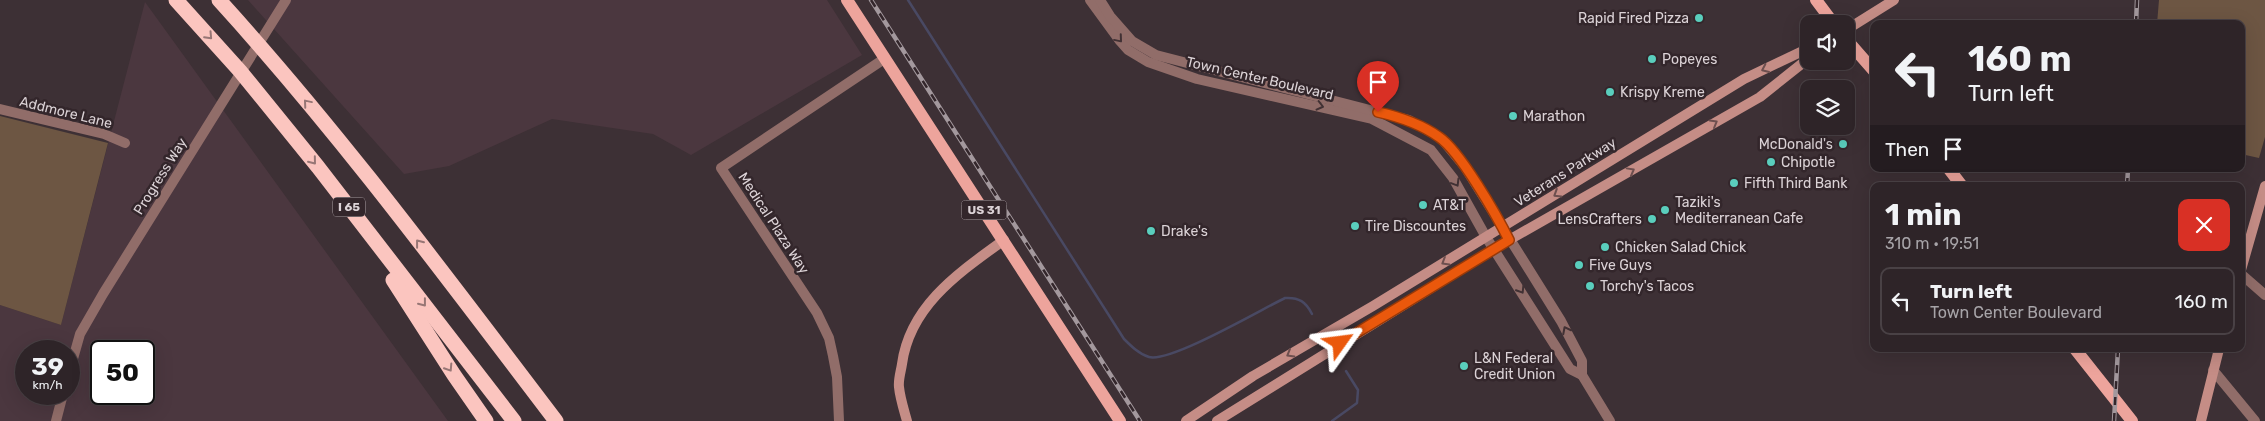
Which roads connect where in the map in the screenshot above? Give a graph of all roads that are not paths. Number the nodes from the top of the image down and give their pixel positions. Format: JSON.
{"nodes":[{"id":1,"x":176,"y":0,"type":"edge"},
{"id":2,"x":219,"y":0,"type":"edge"},
{"id":3,"x":286,"y":0,"type":"edge"},
{"id":4,"x":848,"y":0,"type":"edge"},
{"id":5,"x":1090,"y":0,"type":"edge"},
{"id":6,"x":1100,"y":0,"type":"edge"},
{"id":7,"x":1816,"y":0,"type":"edge"},
{"id":8,"x":1894,"y":0,"type":"edge"},
{"id":9,"x":1827,"y":15,"type":"edge"},
{"id":10,"x":1855,"y":24,"type":"edge"},
{"id":11,"x":1855,"y":49,"type":"edge"},
{"id":12,"x":1800,"y":52,"type":"edge"},
{"id":13,"x":884,"y":59,"type":"junction"},
{"id":14,"x":1800,"y":65,"type":"edge"},
{"id":15,"x":1870,"y":66,"type":"edge"},
{"id":16,"x":0,"y":109,"type":"edge"},
{"id":17,"x":125,"y":143,"type":"dead end"},
{"id":18,"x":1951,"y":172,"type":"edge"},
{"id":19,"x":1959,"y":182,"type":"edge"},
{"id":20,"x":2265,"y":186,"type":"edge"},
{"id":21,"x":338,"y":194,"type":"junction"},
{"id":22,"x":1502,"y":227,"type":"junction"},
{"id":23,"x":1486,"y":237,"type":"junction"},
{"id":24,"x":1004,"y":240,"type":"junction"},
{"id":25,"x":1509,"y":240,"type":"junction"},
{"id":26,"x":1494,"y":248,"type":"junction"},
{"id":27,"x":2245,"y":256,"type":"edge"},
{"id":28,"x":2245,"y":278,"type":"edge"},
{"id":29,"x":2265,"y":295,"type":"edge"},
{"id":30,"x":483,"y":326,"type":"junction"},
{"id":31,"x":78,"y":340,"type":"edge"},
{"id":32,"x":2077,"y":352,"type":"edge"},
{"id":33,"x":2218,"y":352,"type":"edge"},
{"id":34,"x":2213,"y":370,"type":"junction"},
{"id":35,"x":1582,"y":375,"type":"junction"},
{"id":36,"x":60,"y":405,"type":"edge"},
{"id":37,"x":1188,"y":420,"type":"edge"},
{"id":38,"x":56,"y":421,"type":"edge"},
{"id":39,"x":486,"y":421,"type":"edge"},
{"id":40,"x":514,"y":421,"type":"edge"},
{"id":41,"x":556,"y":421,"type":"edge"},
{"id":42,"x":566,"y":421,"type":"edge"},
{"id":43,"x":840,"y":421,"type":"edge"},
{"id":44,"x":907,"y":421,"type":"edge"},
{"id":45,"x":1120,"y":421,"type":"edge"},
{"id":46,"x":1217,"y":421,"type":"edge"},
{"id":47,"x":1610,"y":421,"type":"edge"},
{"id":48,"x":2132,"y":421,"type":"edge"},
{"id":49,"x":2201,"y":421,"type":"edge"},
{"id":50,"x":2255,"y":421,"type":"edge"}],
"edges":[{"from":1,"to":21,"type":"highway","number":"I 65","one_way":true},
{"from":30,"to":2,"type":"highway","number":"I 65","one_way":true},
{"from":3,"to":31,"type":"street","name":"Progress Way"},
{"from":4,"to":13,"type":"main road","number":"US 31"},
{"from":5,"to":23,"type":"street","name":"Town Center Boulevard","one_way":true},
{"from":6,"to":22,"type":"street","name":"Town Center Boulevard"},
{"from":7,"to":9,"type":"main road"},
{"from":8,"to":10,"type":"main road"},
{"from":11,"to":15,"type":"main road"},
{"from":12,"to":22,"type":"main road","name":"Veterans Parkway","one_way":true},
{"from":13,"to":24,"type":"main road","number":"US 31"},
{"from":13,"to":43,"type":"street","name":"Medical Plaza Way"},
{"from":25,"to":14,"type":"main road","name":"Veterans Parkway","one_way":true},
{"from":16,"to":17,"type":"street","name":"Addmore Lane"},
{"from":18,"to":19,"type":"main road"},
{"from":20,"to":27,"type":"main road"},
{"from":21,"to":39,"type":"highway","one_way":true},
{"from":21,"to":40,"type":"highway","number":"I 65","one_way":true},
{"from":22,"to":23,"type":"main road","name":"Veterans Parkway"},
{"from":22,"to":25,"type":"street","name":"Town Center Boulevard"},
{"from":23,"to":26,"type":"street","name":"Town Center Boulevard"},
{"from":23,"to":37,"type":"main road","name":"Veterans Parkway","one_way":true},
{"from":24,"to":44,"type":"main road"},
{"from":24,"to":45,"type":"main road","number":"US 31"},
{"from":25,"to":26,"type":"main road","name":"Veterans Parkway"},
{"from":35,"to":25,"type":"street","one_way":true},
{"from":26,"to":35,"type":"street","one_way":true},
{"from":26,"to":46,"type":"main road","name":"Veterans Parkway"},
{"from":28,"to":29,"type":"street"},
{"from":30,"to":41,"type":"highway","number":"I 65"},
{"from":30,"to":42,"type":"highway"},
{"from":32,"to":48,"type":"main road"},
{"from":33,"to":34,"type":"main road"},
{"from":34,"to":49,"type":"main road"},
{"from":34,"to":50,"type":"street"},
{"from":35,"to":47,"type":"street"},
{"from":36,"to":38,"type":"street"}]}
